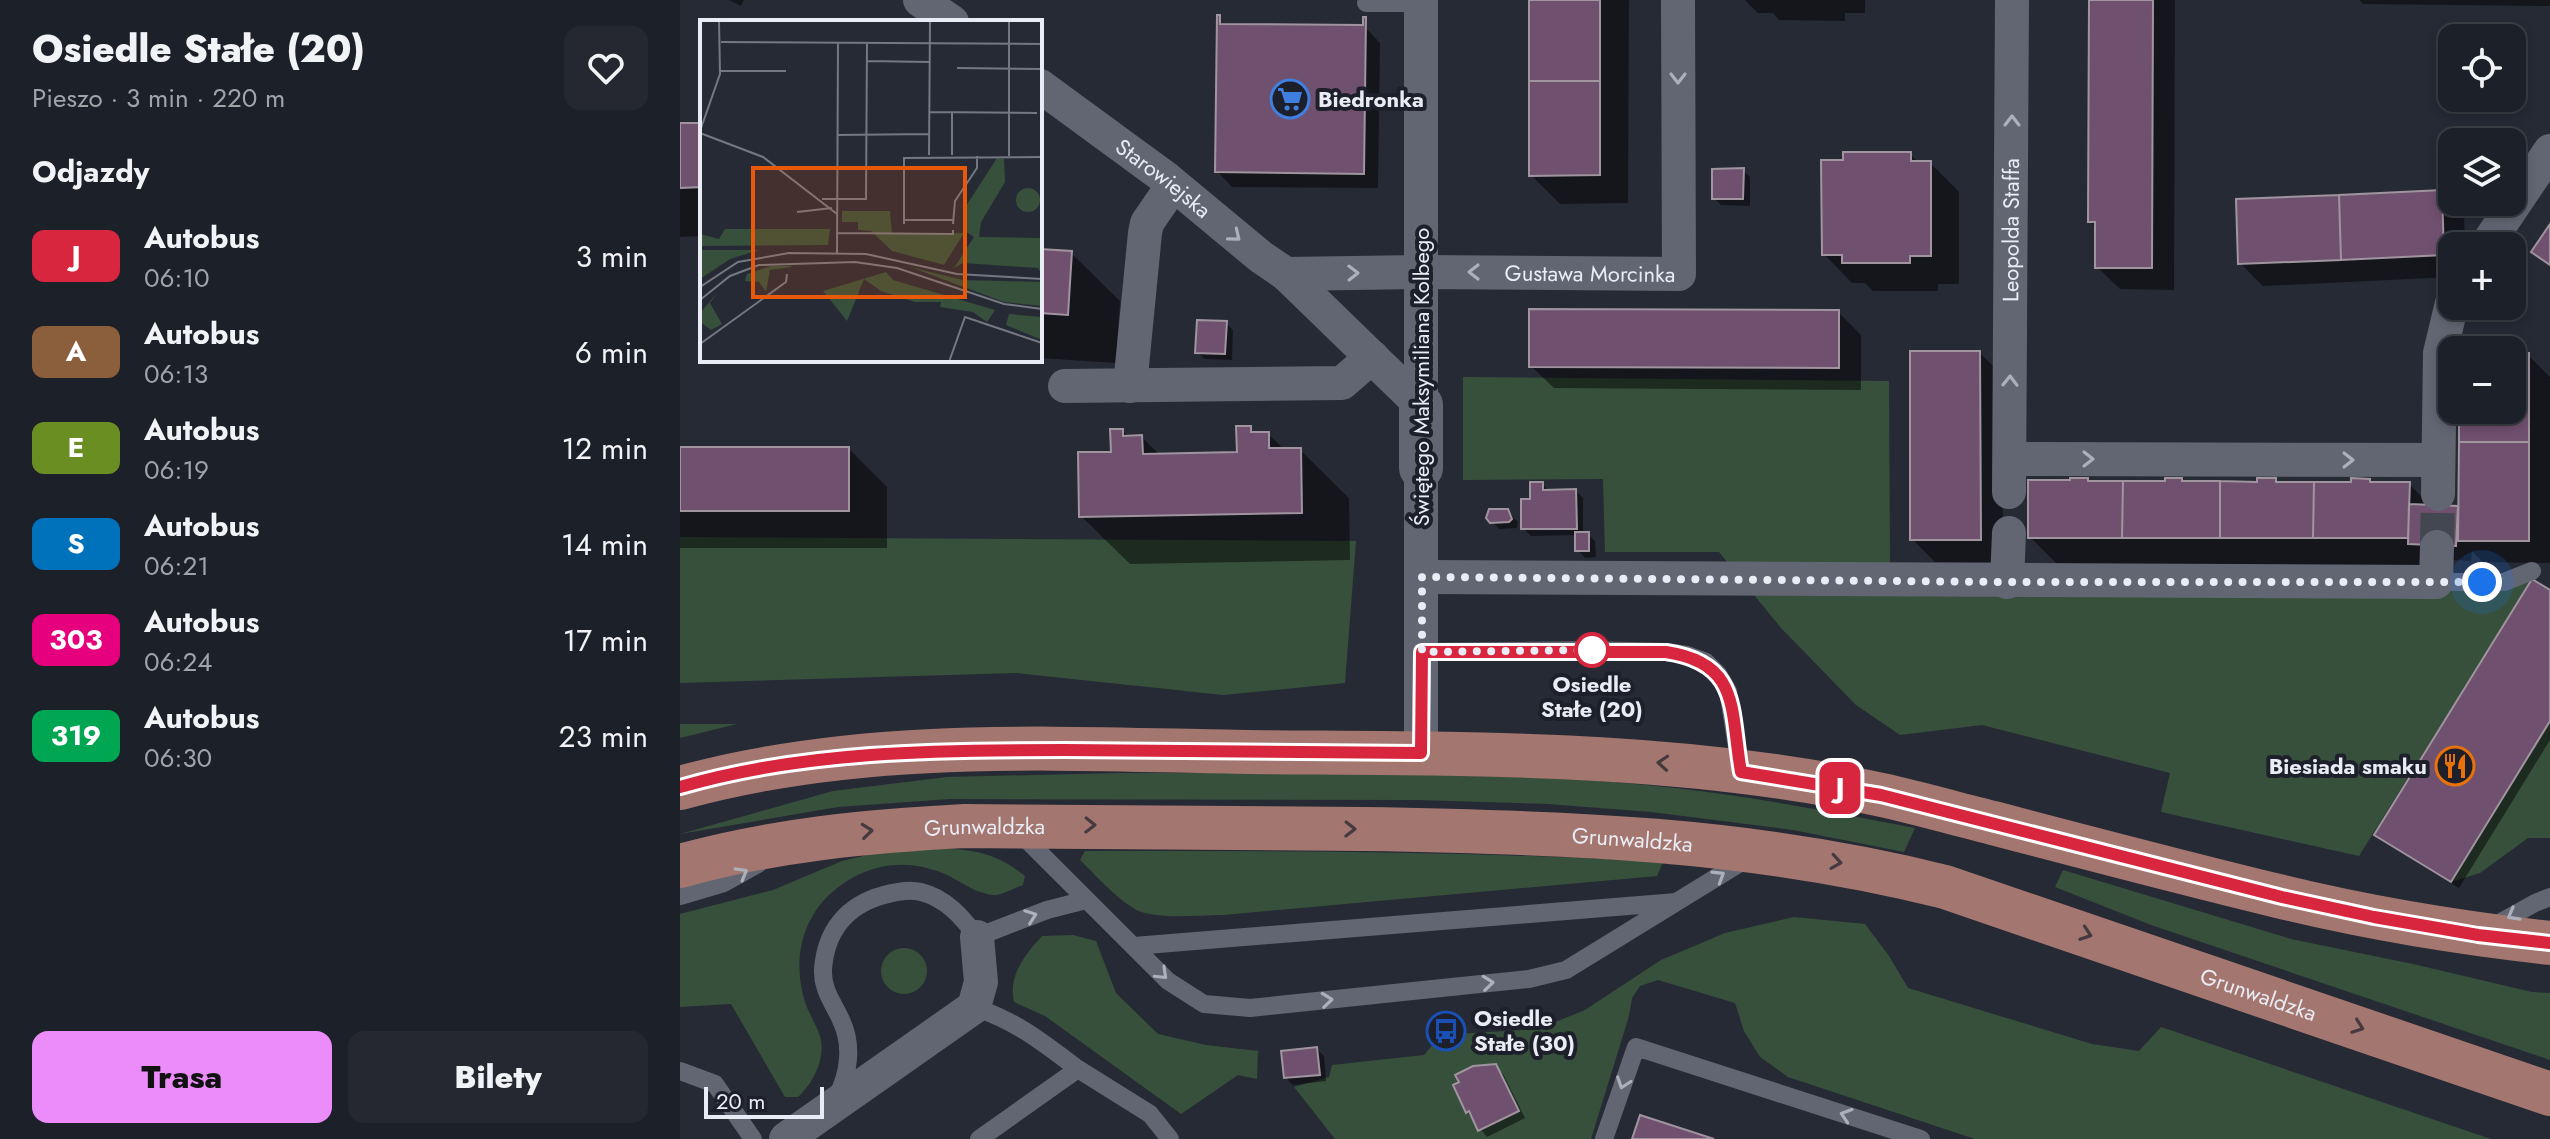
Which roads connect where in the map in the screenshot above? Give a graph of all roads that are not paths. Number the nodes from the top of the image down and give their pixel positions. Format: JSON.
{"nodes":[{"id":1,"x":920,"y":0,"type":"edge"},
{"id":2,"x":1678,"y":0,"type":"edge"},
{"id":3,"x":2012,"y":0,"type":"edge"},
{"id":4,"x":1421,"y":1,"type":"edge"},
{"id":5,"x":1366,"y":3,"type":"dead end"},
{"id":6,"x":949,"y":20,"type":"edge"},
{"id":7,"x":1042,"y":87,"type":"edge"},
{"id":8,"x":2550,"y":151,"type":"edge"},
{"id":9,"x":1173,"y":185,"type":"junction"},
{"id":10,"x":2495,"y":232,"type":"edge"},
{"id":11,"x":1420,"y":272,"type":"junction"},
{"id":12,"x":1286,"y":274,"type":"junction"},
{"id":13,"x":2448,"y":320,"type":"edge"},
{"id":14,"x":1372,"y":357,"type":"junction"},
{"id":15,"x":1065,"y":386,"type":"dead end"},
{"id":16,"x":1130,"y":386,"type":"junction"},
{"id":17,"x":1421,"y":405,"type":"junction"},
{"id":18,"x":2438,"y":460,"type":"junction"},
{"id":19,"x":1421,"y":468,"type":"joint"},
{"id":20,"x":2438,"y":494,"type":"tunnel mouth"},
{"id":21,"x":2009,"y":533,"type":"dead end"},
{"id":22,"x":2437,"y":547,"type":"tunnel mouth"},
{"id":23,"x":2532,"y":571,"type":"dead end"},
{"id":24,"x":1422,"y":577,"type":"junction"},
{"id":25,"x":2007,"y":582,"type":"junction"},
{"id":26,"x":2436,"y":582,"type":"junction"},
{"id":27,"x":1422,"y":652,"type":"junction"},
{"id":28,"x":1421,"y":753,"type":"junction"},
{"id":29,"x":1741,"y":772,"type":"junction"},
{"id":30,"x":680,"y":788,"type":"edge"},
{"id":31,"x":1012,"y":826,"type":"junction"},
{"id":32,"x":799,"y":840,"type":"junction"},
{"id":33,"x":1759,"y":850,"type":"junction"},
{"id":34,"x":680,"y":866,"type":"edge"},
{"id":35,"x":680,"y":896,"type":"edge"},
{"id":36,"x":2550,"y":897,"type":"edge"},
{"id":37,"x":1086,"y":900,"type":"junction"},
{"id":38,"x":1679,"y":901,"type":"junction"},
{"id":39,"x":2478,"y":935,"type":"junction"},
{"id":40,"x":977,"y":937,"type":"junction"},
{"id":41,"x":2550,"y":943,"type":"edge"},
{"id":42,"x":1134,"y":946,"type":"junction"},
{"id":43,"x":974,"y":1007,"type":"junction"},
{"id":44,"x":1078,"y":1069,"type":"junction"},
{"id":45,"x":680,"y":1071,"type":"edge"},
{"id":46,"x":2550,"y":1094,"type":"edge"},
{"id":47,"x":834,"y":1104,"type":"junction"},
{"id":48,"x":753,"y":1139,"type":"edge"},
{"id":49,"x":786,"y":1139,"type":"edge"},
{"id":50,"x":979,"y":1139,"type":"edge"},
{"id":51,"x":1170,"y":1139,"type":"edge"},
{"id":52,"x":1604,"y":1139,"type":"edge"},
{"id":53,"x":1921,"y":1139,"type":"edge"}],
"edges":[{"from":1,"to":6,"type":"street"},
{"from":2,"to":11,"type":"street","name":"Gustawa Morcinka","one_way":true},
{"from":3,"to":18,"type":"street","name":"Leopolda Staffa"},
{"from":4,"to":5,"type":"lane"},
{"from":4,"to":11,"type":"street","name":"Świętego Maksymiliana Kolbego"},
{"from":7,"to":9,"type":"street","name":"Starowiejska"},
{"from":8,"to":10,"type":"street"},
{"from":9,"to":12,"type":"street","name":"Starowiejska","one_way":true},
{"from":9,"to":16,"type":"street"},
{"from":12,"to":11,"type":"street","one_way":true},
{"from":11,"to":17,"type":"street","name":"Świętego Maksymiliana Kolbego"},
{"from":12,"to":14,"type":"street","name":"Starowiejska"},
{"from":13,"to":18,"type":"street"},
{"from":14,"to":16,"type":"street"},
{"from":14,"to":17,"type":"street","name":"Starowiejska"},
{"from":15,"to":16,"type":"street"},
{"from":17,"to":19,"type":"street","name":"Świętego Maksymiliana Kolbego"},
{"from":18,"to":20,"type":"street"},
{"from":19,"to":24,"type":"street","name":"Świętego Maksymiliana Kolbego"},
{"from":21,"to":25,"type":"street"},
{"from":22,"to":26,"type":"street"},
{"from":23,"to":26,"type":"lane"},
{"from":24,"to":25,"type":"street"},
{"from":24,"to":27,"type":"street","name":"Świętego Maksymiliana Kolbego"},
{"from":25,"to":26,"type":"street"},
{"from":27,"to":28,"type":"street","name":"Świętego Maksymiliana Kolbego"},
{"from":27,"to":29,"type":"lane"},
{"from":29,"to":28,"type":"main road","one_way":true},
{"from":28,"to":30,"type":"main road"},
{"from":29,"to":39,"type":"main road"},
{"from":32,"to":31,"type":"main road","name":"Grunwaldzka","one_way":true},
{"from":31,"to":33,"type":"main road","name":"Grunwaldzka","one_way":true},
{"from":31,"to":37,"type":"lane"},
{"from":32,"to":34,"type":"main road","name":"Grunwaldzka"},
{"from":35,"to":32,"type":"lane","one_way":true},
{"from":38,"to":33,"type":"lane","one_way":true},
{"from":33,"to":46,"type":"main road","name":"Grunwaldzka","one_way":true},
{"from":36,"to":39,"type":"lane","one_way":true},
{"from":40,"to":37,"type":"lane","one_way":true},
{"from":37,"to":42,"type":"lane"},
{"from":38,"to":42,"type":"lane"},
{"from":42,"to":38,"type":"lane","one_way":true},
{"from":39,"to":41,"type":"main road"},
{"from":40,"to":43,"type":"street"},
{"from":40,"to":47,"type":"lane"},
{"from":43,"to":44,"type":"lane"},
{"from":43,"to":47,"type":"street"},
{"from":44,"to":50,"type":"lane"},
{"from":44,"to":51,"type":"lane"},
{"from":45,"to":48,"type":"lane"},
{"from":47,"to":49,"type":"street"},
{"from":53,"to":52,"type":"lane","one_way":true}]}
